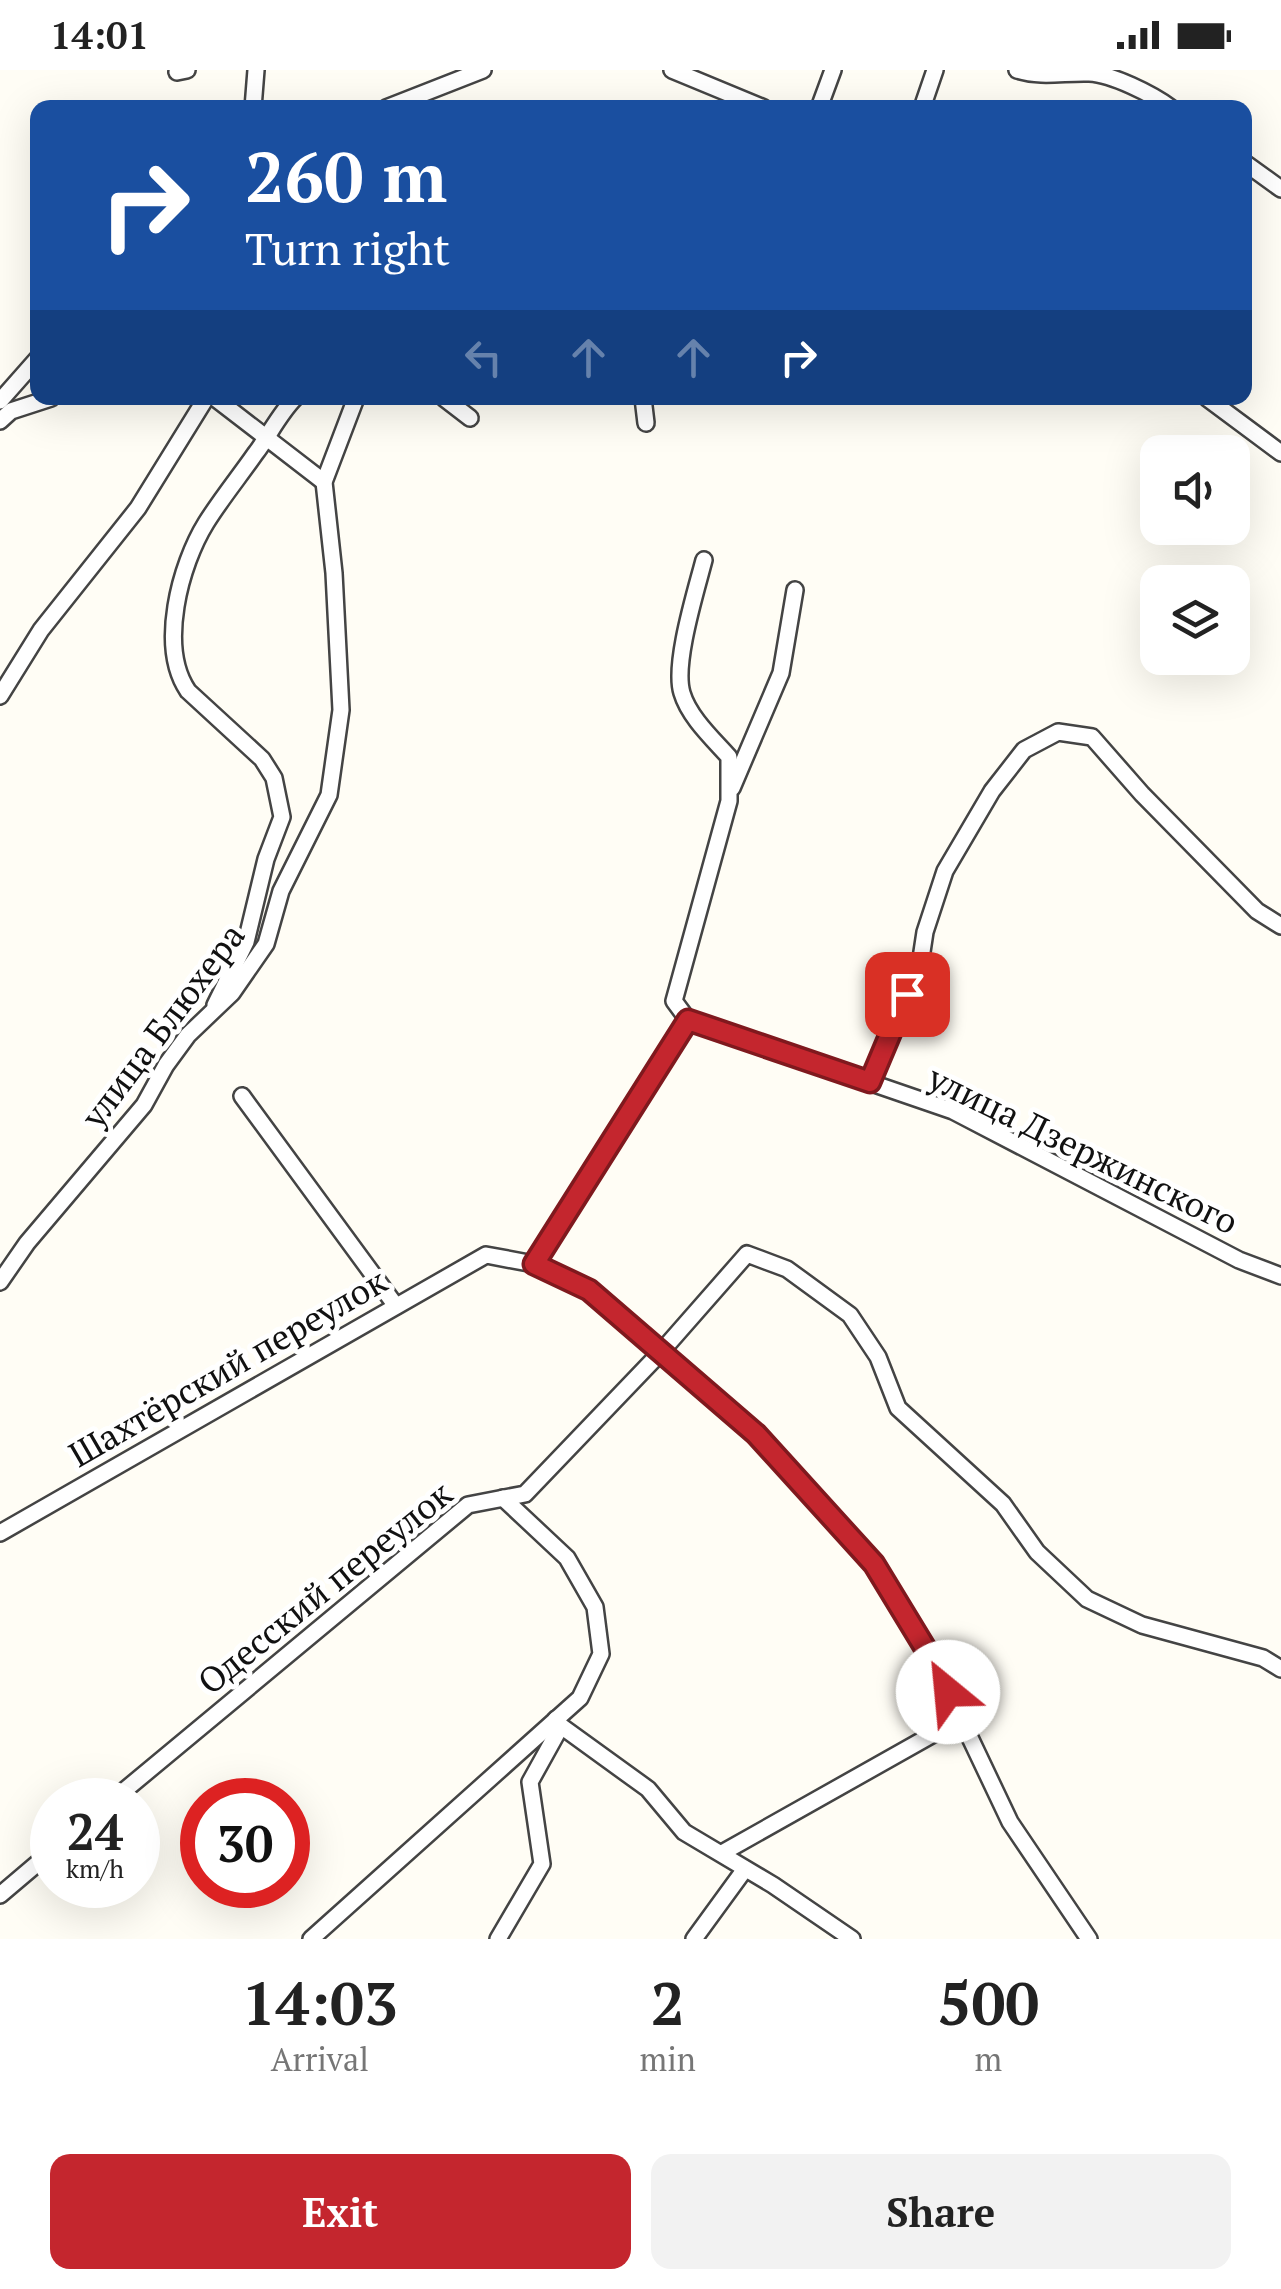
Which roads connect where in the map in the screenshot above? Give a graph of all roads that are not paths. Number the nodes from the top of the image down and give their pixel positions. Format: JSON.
{"nodes":[{"id":1,"x":256,"y":70,"type":"edge"},
{"id":2,"x":482,"y":70,"type":"edge"},
{"id":3,"x":672,"y":70,"type":"edge"},
{"id":4,"x":833,"y":70,"type":"edge"},
{"id":5,"x":935,"y":70,"type":"edge"},
{"id":6,"x":1017,"y":70,"type":"edge"},
{"id":7,"x":254,"y":100,"type":"edge"},
{"id":8,"x":406,"y":100,"type":"edge"},
{"id":9,"x":745,"y":100,"type":"edge"},
{"id":10,"x":822,"y":100,"type":"edge"},
{"id":11,"x":925,"y":100,"type":"edge"},
{"id":12,"x":1159,"y":100,"type":"edge"},
{"id":13,"x":1252,"y":168,"type":"edge"},
{"id":14,"x":1281,"y":190,"type":"edge"},
{"id":15,"x":30,"y":367,"type":"edge"},
{"id":16,"x":0,"y":401,"type":"edge"},
{"id":17,"x":30,"y":405,"type":"edge"},
{"id":18,"x":202,"y":405,"type":"edge"},
{"id":19,"x":223,"y":405,"type":"edge"},
{"id":20,"x":290,"y":405,"type":"edge"},
{"id":21,"x":353,"y":405,"type":"edge"},
{"id":22,"x":453,"y":405,"type":"edge"},
{"id":23,"x":643,"y":405,"type":"edge"},
{"id":24,"x":1216,"y":405,"type":"edge"},
{"id":25,"x":470,"y":418,"type":"dead end"},
{"id":26,"x":0,"y":420,"type":"edge"},
{"id":27,"x":646,"y":423,"type":"dead end"},
{"id":28,"x":267,"y":438,"type":"junction"},
{"id":29,"x":1281,"y":453,"type":"edge"},
{"id":30,"x":324,"y":482,"type":"junction"},
{"id":31,"x":704,"y":560,"type":"dead end"},
{"id":32,"x":795,"y":590,"type":"dead end"},
{"id":33,"x":0,"y":696,"type":"edge"},
{"id":34,"x":729,"y":796,"type":"junction"},
{"id":35,"x":1281,"y":926,"type":"edge"},
{"id":36,"x":211,"y":1013,"type":"junction"},
{"id":37,"x":688,"y":1020,"type":"junction"},
{"id":38,"x":870,"y":1082,"type":"junction"},
{"id":39,"x":242,"y":1096,"type":"dead end"},
{"id":40,"x":534,"y":1264,"type":"junction"},
{"id":41,"x":1281,"y":1276,"type":"edge"},
{"id":42,"x":0,"y":1282,"type":"edge"},
{"id":43,"x":396,"y":1306,"type":"junction"},
{"id":44,"x":662,"y":1352,"type":"junction"},
{"id":45,"x":503,"y":1498,"type":"junction"},
{"id":46,"x":0,"y":1533,"type":"edge"},
{"id":47,"x":1281,"y":1669,"type":"edge"},
{"id":48,"x":960,"y":1719,"type":"junction"},
{"id":49,"x":558,"y":1722,"type":"junction"},
{"id":50,"x":139,"y":1778,"type":"edge"},
{"id":51,"x":722,"y":1853,"type":"junction"},
{"id":52,"x":745,"y":1868,"type":"junction"},
{"id":53,"x":30,"y":1869,"type":"edge"},
{"id":54,"x":0,"y":1894,"type":"edge"},
{"id":55,"x":310,"y":1939,"type":"edge"},
{"id":56,"x":498,"y":1939,"type":"edge"},
{"id":57,"x":694,"y":1939,"type":"edge"},
{"id":58,"x":852,"y":1939,"type":"edge"},
{"id":59,"x":1089,"y":1939,"type":"edge"}],
"edges":[{"from":1,"to":7,"type":"street"},
{"from":2,"to":8,"type":"street"},
{"from":3,"to":9,"type":"street"},
{"from":4,"to":10,"type":"street"},
{"from":5,"to":11,"type":"street"},
{"from":6,"to":12,"type":"street"},
{"from":13,"to":14,"type":"street"},
{"from":15,"to":16,"type":"street"},
{"from":17,"to":26,"type":"street"},
{"from":18,"to":33,"type":"street"},
{"from":19,"to":28,"type":"street"},
{"from":20,"to":28,"type":"street"},
{"from":21,"to":30,"type":"street"},
{"from":22,"to":25,"type":"street"},
{"from":23,"to":27,"type":"street"},
{"from":24,"to":29,"type":"street"},
{"from":28,"to":30,"type":"street"},
{"from":28,"to":36,"type":"street"},
{"from":30,"to":36,"type":"street","name":"улица Блюхера"},
{"from":31,"to":34,"type":"street"},
{"from":32,"to":34,"type":"street"},
{"from":34,"to":37,"type":"street"},
{"from":35,"to":38,"type":"street"},
{"from":36,"to":42,"type":"street","name":"улица Блюхера"},
{"from":37,"to":38,"type":"street","name":"улица Дзержинского"},
{"from":37,"to":40,"type":"street"},
{"from":38,"to":41,"type":"street","name":"улица Дзержинского"},
{"from":39,"to":43,"type":"street"},
{"from":40,"to":43,"type":"street","name":"Шахтёрский переулок"},
{"from":40,"to":44,"type":"street"},
{"from":43,"to":46,"type":"street","name":"Шахтёрский переулок"},
{"from":44,"to":45,"type":"street","name":"Одесский переулок"},
{"from":44,"to":47,"type":"street","name":"Одесский переулок"},
{"from":44,"to":48,"type":"street"},
{"from":45,"to":49,"type":"street"},
{"from":45,"to":50,"type":"street","name":"Одесский переулок"},
{"from":48,"to":51,"type":"street"},
{"from":48,"to":59,"type":"street"},
{"from":49,"to":51,"type":"street"},
{"from":49,"to":55,"type":"street"},
{"from":49,"to":56,"type":"street"},
{"from":51,"to":52,"type":"street"},
{"from":52,"to":57,"type":"street"},
{"from":52,"to":58,"type":"street"},
{"from":53,"to":54,"type":"street"}]}
